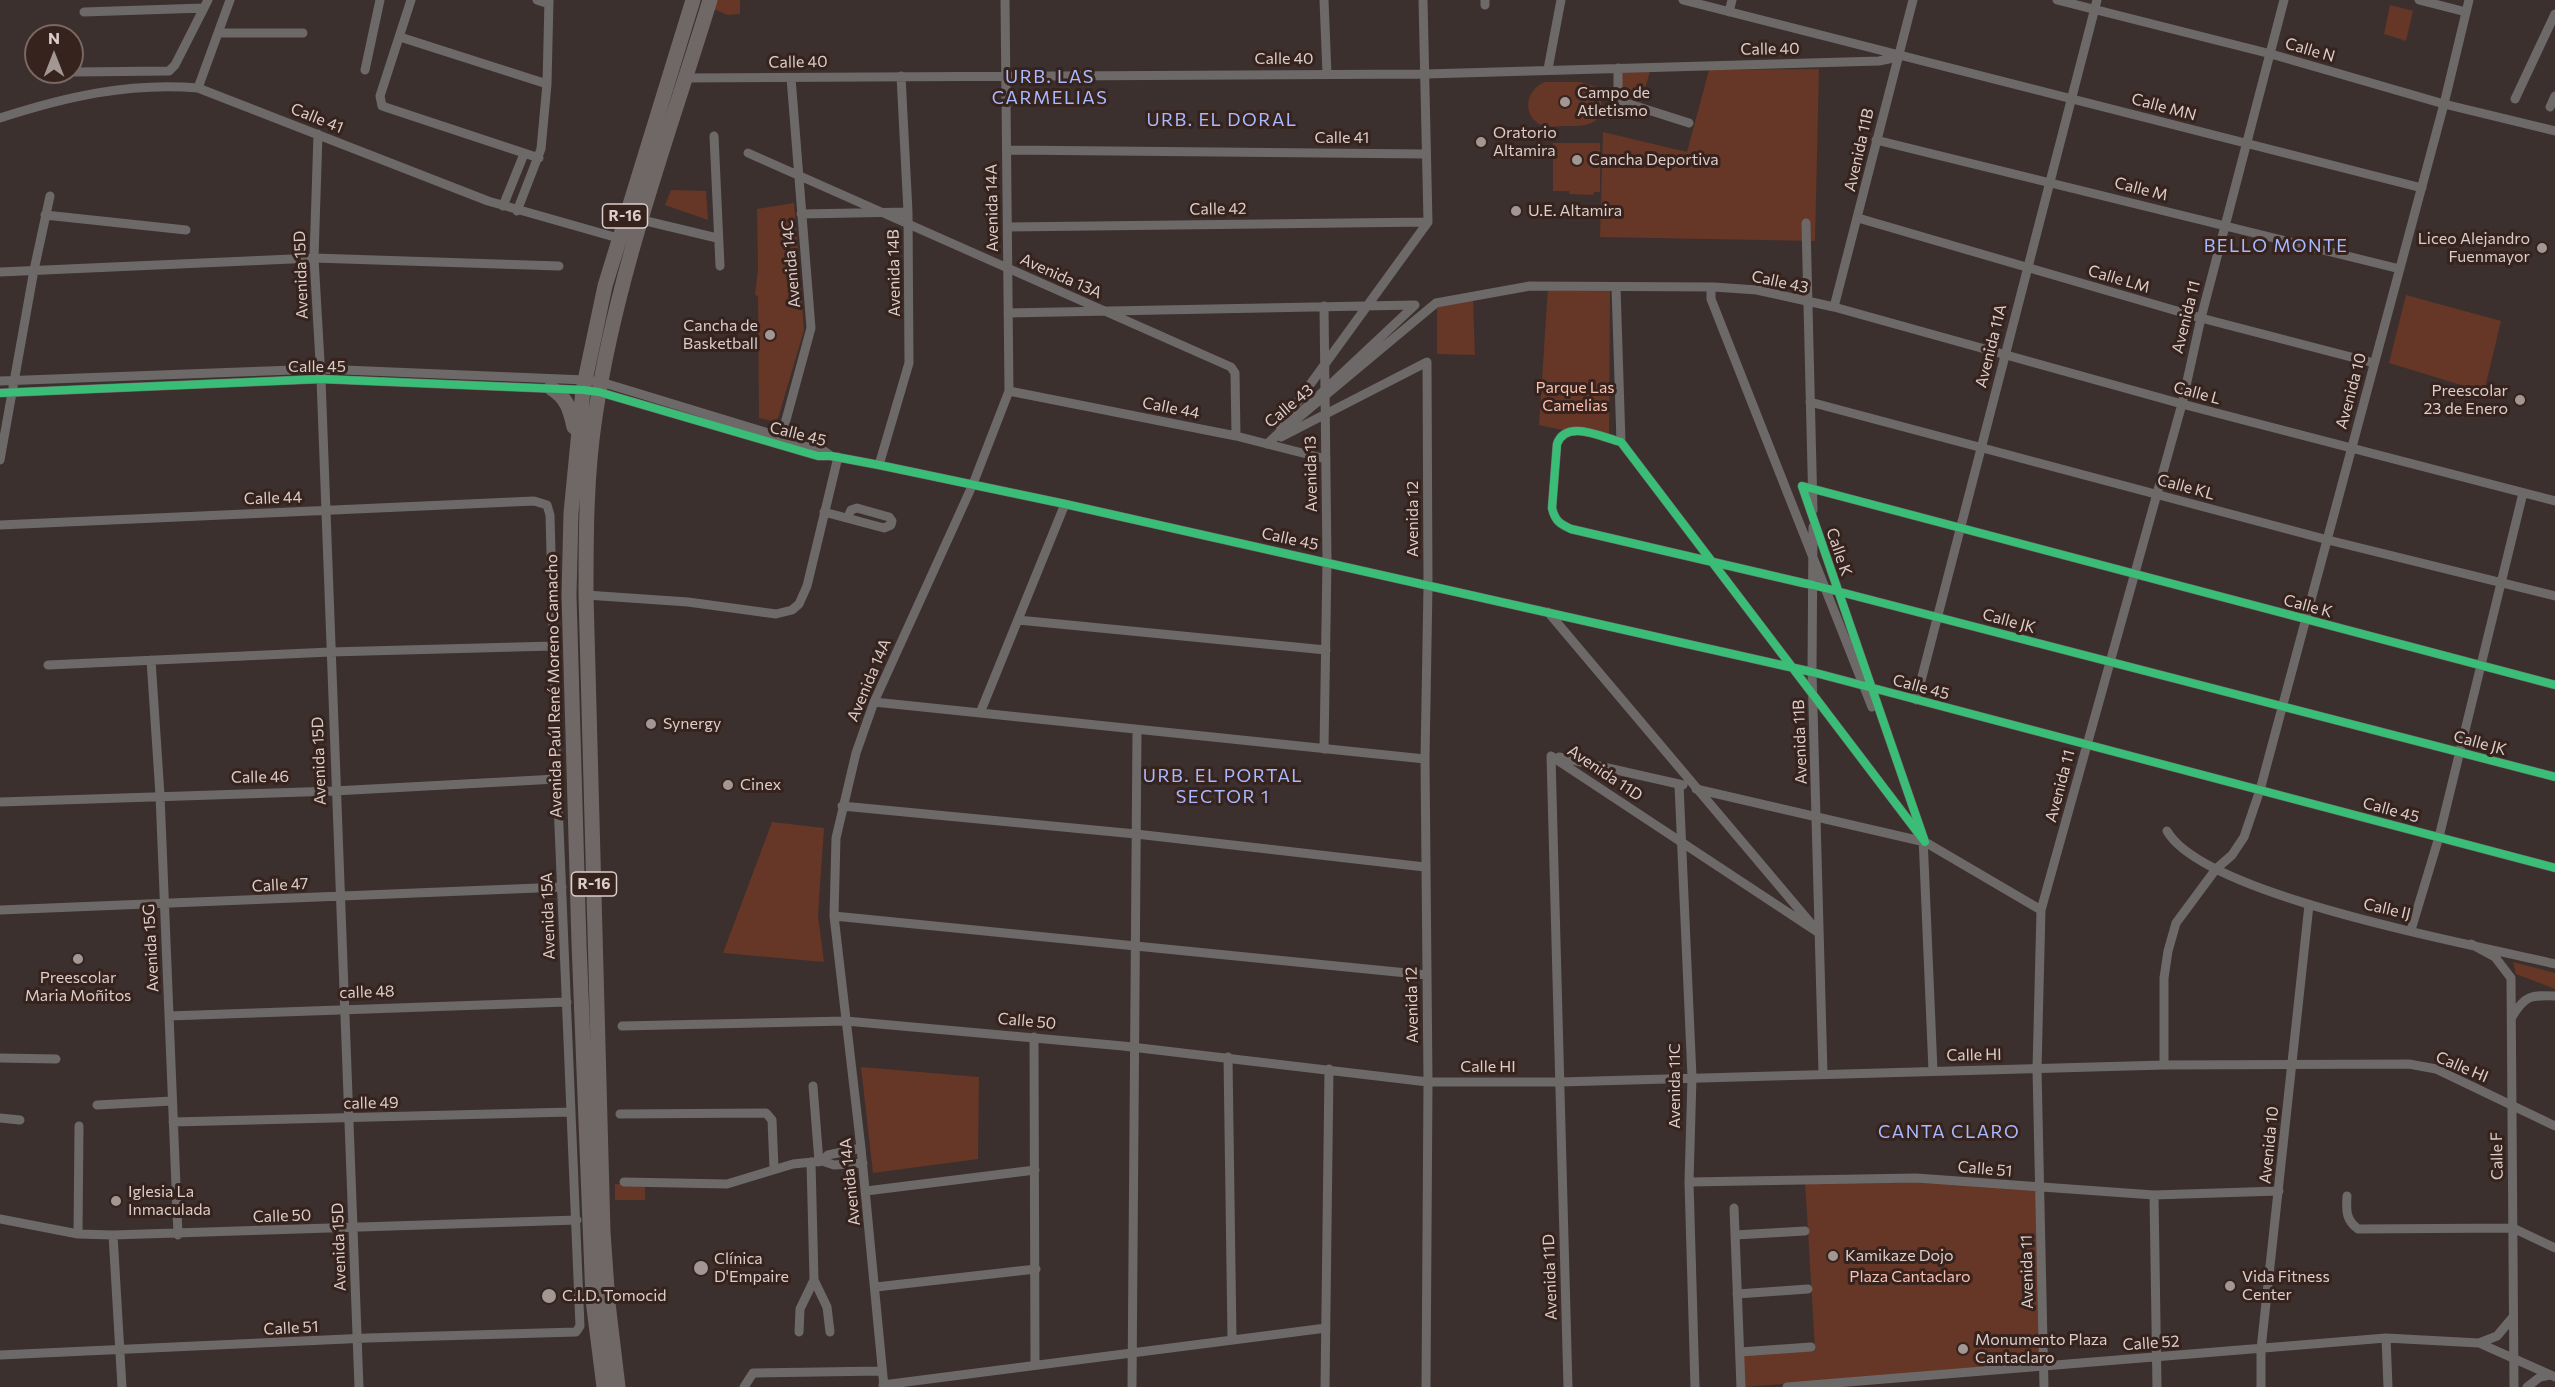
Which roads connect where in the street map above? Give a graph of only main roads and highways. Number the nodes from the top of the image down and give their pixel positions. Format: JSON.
{"nodes":[{"id":1,"x":693,"y":0,"type":"edge"},
{"id":2,"x":710,"y":0,"type":"edge"},
{"id":3,"x":678,"y":77,"type":"junction"},
{"id":4,"x":551,"y":388,"type":"road end"},
{"id":5,"x":576,"y":437,"type":"junction"},
{"id":6,"x":597,"y":1220,"type":"junction"},
{"id":7,"x":604,"y":1387,"type":"edge"},
{"id":8,"x":618,"y":1387,"type":"edge"}],
"edges":[{"from":1,"to":3,"type":"main road","name":"Avenida Paúl René Moreno Camacho","number":"R-16"},
{"from":2,"to":3,"type":"main road","name":"Avenida Paúl René Moreno Camacho","number":"R-16"},
{"from":3,"to":5,"type":"main road","name":"Avenida Paúl René Moreno Camacho","number":"R-16"},
{"from":3,"to":6,"type":"main road","name":"Avenida Paúl René Moreno Camacho","number":"R-16"},
{"from":4,"to":5,"type":"main road"},
{"from":5,"to":6,"type":"main road","name":"Avenida Paúl René Moreno Camacho","number":"R-16"},
{"from":6,"to":7,"type":"main road","name":"Avenida Paúl René Moreno Camacho","number":"R-16"},
{"from":6,"to":8,"type":"main road","name":"Avenida Paúl René Moreno Camacho","number":"R-16"}]}
